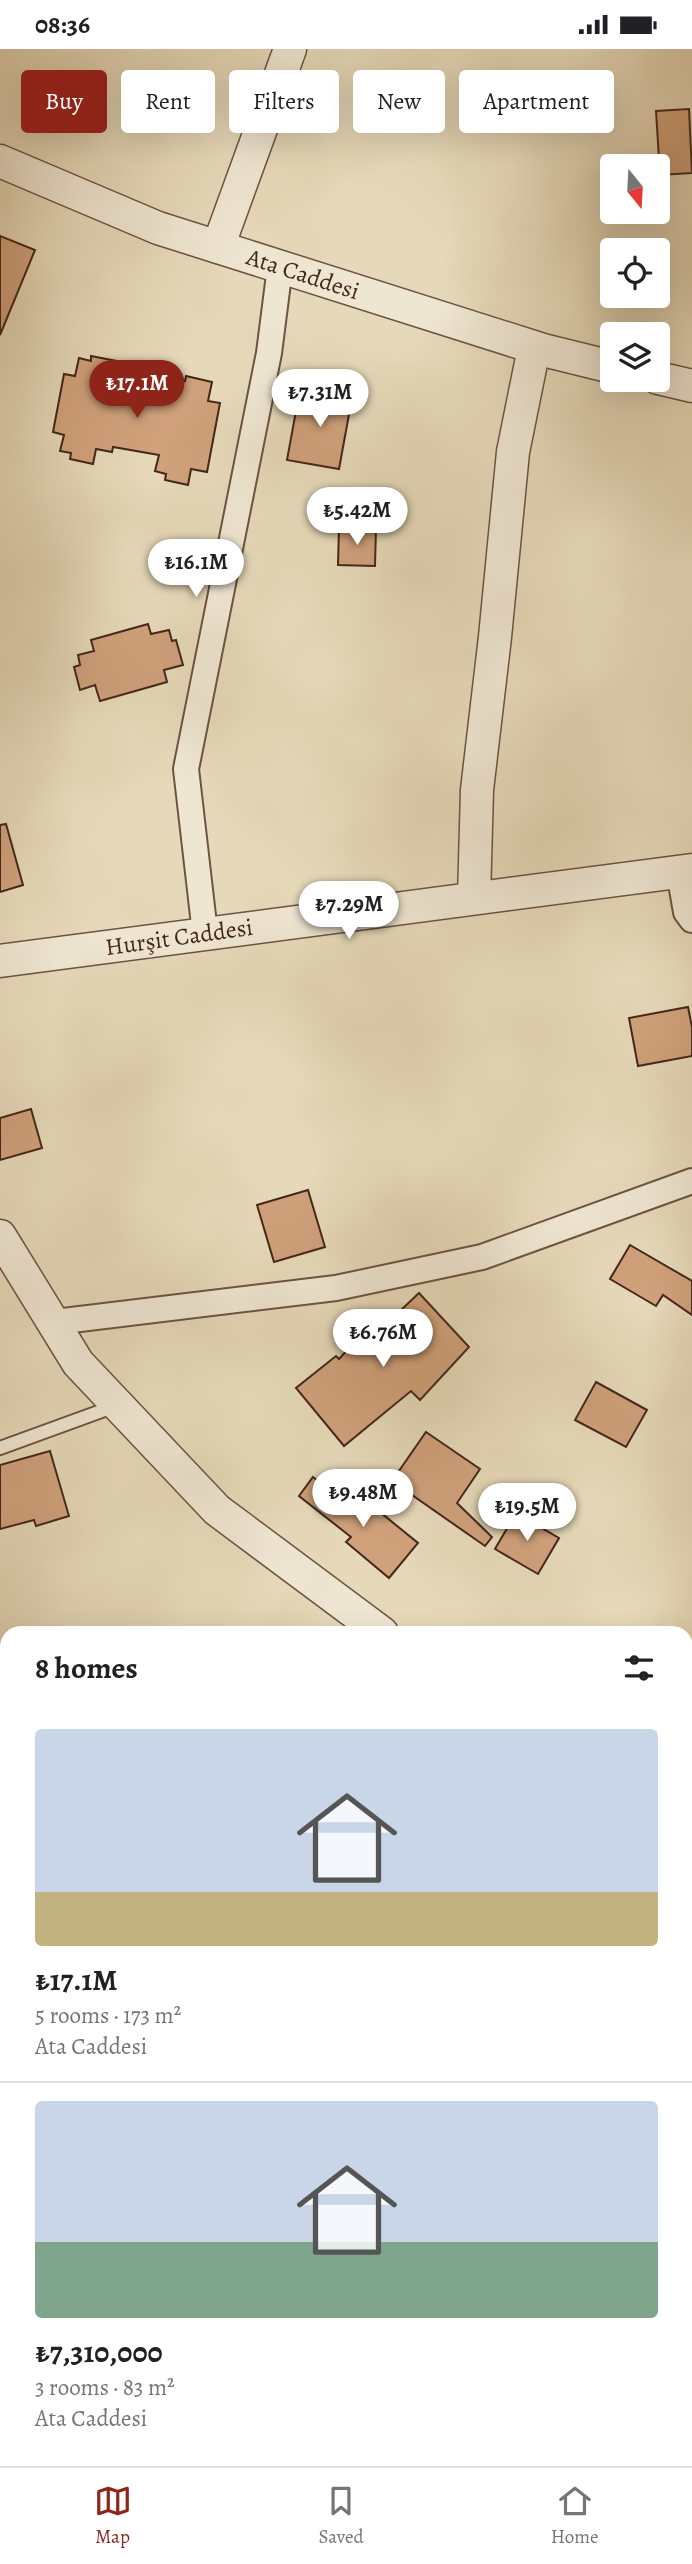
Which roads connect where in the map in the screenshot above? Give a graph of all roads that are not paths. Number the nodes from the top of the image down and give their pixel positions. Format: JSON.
{"nodes":[{"id":1,"x":290,"y":49,"type":"edge"},
{"id":2,"x":0,"y":161,"type":"edge"},
{"id":3,"x":218,"y":247,"type":"junction"},
{"id":4,"x":280,"y":267,"type":"junction"},
{"id":5,"x":534,"y":348,"type":"junction"},
{"id":6,"x":600,"y":364,"type":"edge"},
{"id":7,"x":670,"y":381,"type":"edge"},
{"id":8,"x":692,"y":386,"type":"edge"},
{"id":9,"x":685,"y":871,"type":"edge"},
{"id":10,"x":474,"y":898,"type":"junction"},
{"id":11,"x":692,"y":920,"type":"edge"},
{"id":12,"x":205,"y":933,"type":"junction"},
{"id":13,"x":0,"y":961,"type":"edge"},
{"id":14,"x":692,"y":1181,"type":"edge"},
{"id":15,"x":0,"y":1236,"type":"edge"},
{"id":16,"x":55,"y":1322,"type":"junction"},
{"id":17,"x":118,"y":1405,"type":"junction"},
{"id":18,"x":0,"y":1448,"type":"edge"},
{"id":19,"x":373,"y":1626,"type":"edge"}],
"edges":[{"from":1,"to":3,"type":"street"},
{"from":2,"to":3,"type":"street","name":"Ata Caddesi"},
{"from":3,"to":4,"type":"street","name":"Ata Caddesi"},
{"from":4,"to":5,"type":"street","name":"Ata Caddesi"},
{"from":4,"to":12,"type":"street"},
{"from":5,"to":6,"type":"street","name":"Ata Caddesi"},
{"from":5,"to":10,"type":"street"},
{"from":7,"to":8,"type":"street"},
{"from":9,"to":10,"type":"street","name":"Hurşit Caddesi"},
{"from":9,"to":11,"type":"street"},
{"from":10,"to":12,"type":"street","name":"Hurşit Caddesi"},
{"from":12,"to":13,"type":"street","name":"Hurşit Caddesi"},
{"from":14,"to":16,"type":"street"},
{"from":15,"to":16,"type":"street"},
{"from":16,"to":17,"type":"street"},
{"from":17,"to":18,"type":"lane"},
{"from":17,"to":19,"type":"street"}]}
